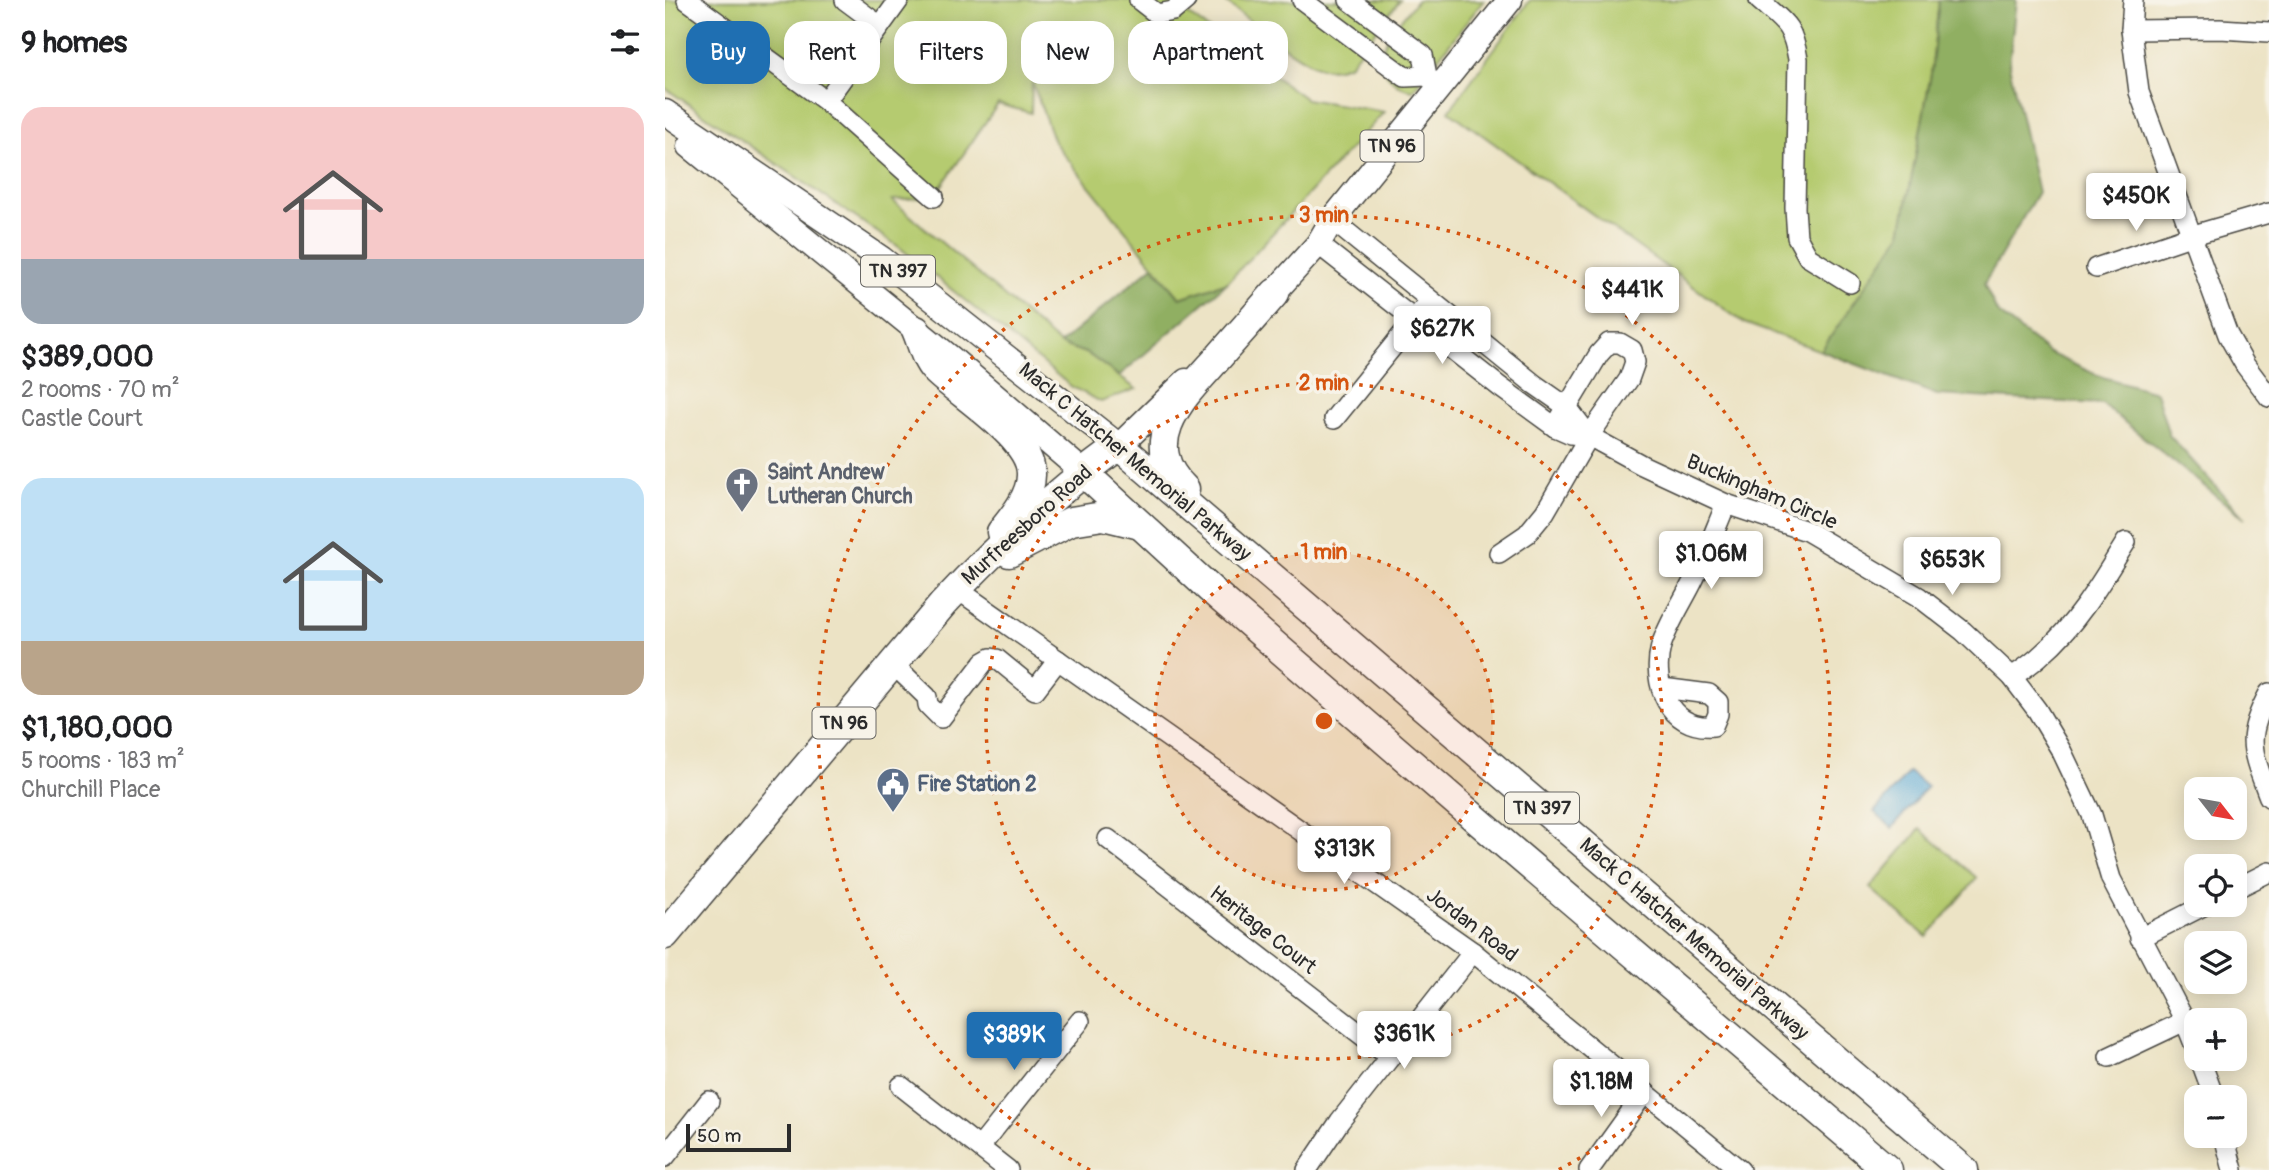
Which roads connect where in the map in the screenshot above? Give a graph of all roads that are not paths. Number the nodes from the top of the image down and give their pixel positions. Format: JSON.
{"nodes":[{"id":1,"x":687,"y":0,"type":"edge"},
{"id":2,"x":845,"y":0,"type":"edge"},
{"id":3,"x":899,"y":0,"type":"edge"},
{"id":4,"x":1139,"y":0,"type":"edge"},
{"id":5,"x":1186,"y":0,"type":"edge"},
{"id":6,"x":1302,"y":0,"type":"edge"},
{"id":7,"x":1510,"y":0,"type":"edge"},
{"id":8,"x":1759,"y":0,"type":"edge"},
{"id":9,"x":2133,"y":0,"type":"edge"},
{"id":10,"x":1353,"y":1,"type":"edge"},
{"id":11,"x":873,"y":21,"type":"edge"},
{"id":12,"x":880,"y":26,"type":"edge"},
{"id":13,"x":2131,"y":30,"type":"junction"},
{"id":14,"x":2269,"y":32,"type":"edge"},
{"id":15,"x":1434,"y":82,"type":"junction"},
{"id":16,"x":838,"y":84,"type":"edge"},
{"id":17,"x":826,"y":101,"type":"junction"},
{"id":18,"x":665,"y":112,"type":"edge"},
{"id":19,"x":665,"y":126,"type":"edge"},
{"id":20,"x":934,"y":197,"type":"dead end"},
{"id":21,"x":2269,"y":213,"type":"edge"},
{"id":22,"x":1332,"y":220,"type":"junction"},
{"id":23,"x":2190,"y":236,"type":"junction"},
{"id":24,"x":1318,"y":244,"type":"junction"},
{"id":25,"x":2096,"y":268,"type":"dead end"},
{"id":26,"x":1850,"y":283,"type":"dead end"},
{"id":27,"x":1275,"y":293,"type":"junction"},
{"id":28,"x":1430,"y":300,"type":"junction"},
{"id":29,"x":1415,"y":319,"type":"junction"},
{"id":30,"x":916,"y":330,"type":"junction"},
{"id":31,"x":2269,"y":397,"type":"edge"},
{"id":32,"x":1567,"y":407,"type":"junction"},
{"id":33,"x":1334,"y":419,"type":"dead end"},
{"id":34,"x":1555,"y":427,"type":"junction"},
{"id":35,"x":1589,"y":436,"type":"junction"},
{"id":36,"x":1119,"y":446,"type":"junction"},
{"id":37,"x":1083,"y":472,"type":"junction"},
{"id":38,"x":1726,"y":504,"type":"junction"},
{"id":39,"x":1140,"y":526,"type":"junction"},
{"id":40,"x":2126,"y":542,"type":"dead end"},
{"id":41,"x":1499,"y":553,"type":"dead end"},
{"id":42,"x":966,"y":580,"type":"junction"},
{"id":43,"x":1315,"y":613,"type":"junction"},
{"id":44,"x":1058,"y":660,"type":"junction"},
{"id":45,"x":888,"y":669,"type":"junction"},
{"id":46,"x":2012,"y":677,"type":"junction"},
{"id":47,"x":1662,"y":688,"type":"dead end"},
{"id":48,"x":2269,"y":693,"type":"edge"},
{"id":49,"x":2269,"y":797,"type":"edge"},
{"id":50,"x":1108,"y":839,"type":"dead end"},
{"id":51,"x":2269,"y":872,"type":"edge"},
{"id":52,"x":2247,"y":883,"type":"edge"},
{"id":53,"x":2184,"y":916,"type":"edge"},
{"id":54,"x":665,"y":935,"type":"edge"},
{"id":55,"x":2140,"y":938,"type":"junction"},
{"id":56,"x":1473,"y":952,"type":"junction"},
{"id":57,"x":2184,"y":1019,"type":"edge"},
{"id":58,"x":1080,"y":1021,"type":"dead end"},
{"id":59,"x":2184,"y":1021,"type":"edge"},
{"id":60,"x":1389,"y":1057,"type":"junction"},
{"id":61,"x":2109,"y":1057,"type":"dead end"},
{"id":62,"x":901,"y":1086,"type":"dead end"},
{"id":63,"x":1645,"y":1093,"type":"junction"},
{"id":64,"x":709,"y":1101,"type":"dead end"},
{"id":65,"x":980,"y":1147,"type":"junction"},
{"id":66,"x":2227,"y":1148,"type":"edge"},
{"id":67,"x":665,"y":1157,"type":"edge"},
{"id":68,"x":1007,"y":1170,"type":"edge"},
{"id":69,"x":1307,"y":1170,"type":"edge"},
{"id":70,"x":1589,"y":1170,"type":"edge"},
{"id":71,"x":1740,"y":1170,"type":"edge"},
{"id":72,"x":1888,"y":1170,"type":"edge"},
{"id":73,"x":1964,"y":1170,"type":"edge"},
{"id":74,"x":2233,"y":1170,"type":"edge"}],
"edges":[{"from":1,"to":17,"type":"street"},
{"from":2,"to":11,"type":"street"},
{"from":3,"to":12,"type":"street"},
{"from":4,"to":5,"type":"street"},
{"from":6,"to":15,"type":"street"},
{"from":7,"to":15,"type":"main road","name":"Murfreesboro Road","number":"TN 96"},
{"from":8,"to":26,"type":"street"},
{"from":9,"to":13,"type":"street"},
{"from":10,"to":15,"type":"street"},
{"from":13,"to":14,"type":"street"},
{"from":13,"to":23,"type":"street"},
{"from":15,"to":22,"type":"main road","name":"Murfreesboro Road","number":"TN 96"},
{"from":16,"to":17,"type":"street"},
{"from":17,"to":20,"type":"street"},
{"from":18,"to":36,"type":"main road","name":"Mack C Hatcher Memorial Parkway","number":"TN 397"},
{"from":19,"to":30,"type":"main road","name":"Mack C Hatcher Memorial Parkway","number":"TN 397"},
{"from":21,"to":23,"type":"street"},
{"from":22,"to":24,"type":"main road","name":"Murfreesboro Road","number":"TN 96"},
{"from":22,"to":28,"type":"street","name":"Buckingham Circle"},
{"from":23,"to":25,"type":"street"},
{"from":23,"to":31,"type":"street"},
{"from":24,"to":27,"type":"main road","name":"Murfreesboro Road","number":"TN 96"},
{"from":24,"to":29,"type":"street","name":"Buckingham Circle"},
{"from":27,"to":36,"type":"main road","name":"Murfreesboro Road","number":"TN 96"},
{"from":27,"to":43,"type":"highway"},
{"from":28,"to":29,"type":"street"},
{"from":28,"to":32,"type":"street","name":"Buckingham Circle"},
{"from":29,"to":33,"type":"street"},
{"from":29,"to":34,"type":"street","name":"Buckingham Circle"},
{"from":30,"to":37,"type":"main road","name":"Mack C Hatcher Memorial Parkway","number":"TN 397"},
{"from":30,"to":42,"type":"highway"},
{"from":32,"to":34,"type":"street"},
{"from":32,"to":35,"type":"street","name":"Buckingham Circle"},
{"from":32,"to":35,"type":"street"},
{"from":34,"to":35,"type":"street","name":"Buckingham Circle"},
{"from":35,"to":38,"type":"street","name":"Buckingham Circle"},
{"from":35,"to":41,"type":"street"},
{"from":36,"to":37,"type":"highway","name":"Murfreesboro Road","number":"TN 96"},
{"from":36,"to":43,"type":"highway","name":"Mack C Hatcher Memorial Parkway","number":"TN 397"},
{"from":37,"to":39,"type":"highway","name":"Mack C Hatcher Memorial Parkway","number":"TN 397"},
{"from":37,"to":42,"type":"highway","name":"Murfreesboro Road","number":"TN 96"},
{"from":38,"to":46,"type":"street","name":"Buckingham Circle"},
{"from":38,"to":47,"type":"street"},
{"from":39,"to":42,"type":"highway"},
{"from":39,"to":72,"type":"highway","name":"Mack C Hatcher Memorial Parkway","number":"TN 397"},
{"from":40,"to":46,"type":"street"},
{"from":42,"to":44,"type":"street","name":"Jordan Road"},
{"from":42,"to":45,"type":"highway","name":"Murfreesboro Road","number":"TN 96"},
{"from":43,"to":73,"type":"highway","name":"Mack C Hatcher Memorial Parkway","number":"TN 397"},
{"from":44,"to":45,"type":"street"},
{"from":44,"to":56,"type":"street","name":"Jordan Road"},
{"from":45,"to":54,"type":"highway","name":"Murfreesboro Road","number":"TN 96"},
{"from":46,"to":55,"type":"street","name":"Buckingham Circle"},
{"from":48,"to":49,"type":"street"},
{"from":50,"to":60,"type":"street","name":"Heritage Court"},
{"from":51,"to":52,"type":"street"},
{"from":53,"to":55,"type":"street"},
{"from":55,"to":57,"type":"street","name":"Buckingham Circle"},
{"from":56,"to":60,"type":"street"},
{"from":56,"to":63,"type":"street","name":"Jordan Road"},
{"from":58,"to":65,"type":"street"},
{"from":59,"to":61,"type":"street"},
{"from":60,"to":69,"type":"street"},
{"from":62,"to":65,"type":"street"},
{"from":63,"to":70,"type":"street"},
{"from":63,"to":71,"type":"street","name":"Jordan Road"},
{"from":64,"to":67,"type":"street"},
{"from":65,"to":68,"type":"street"},
{"from":66,"to":74,"type":"street"}]}
